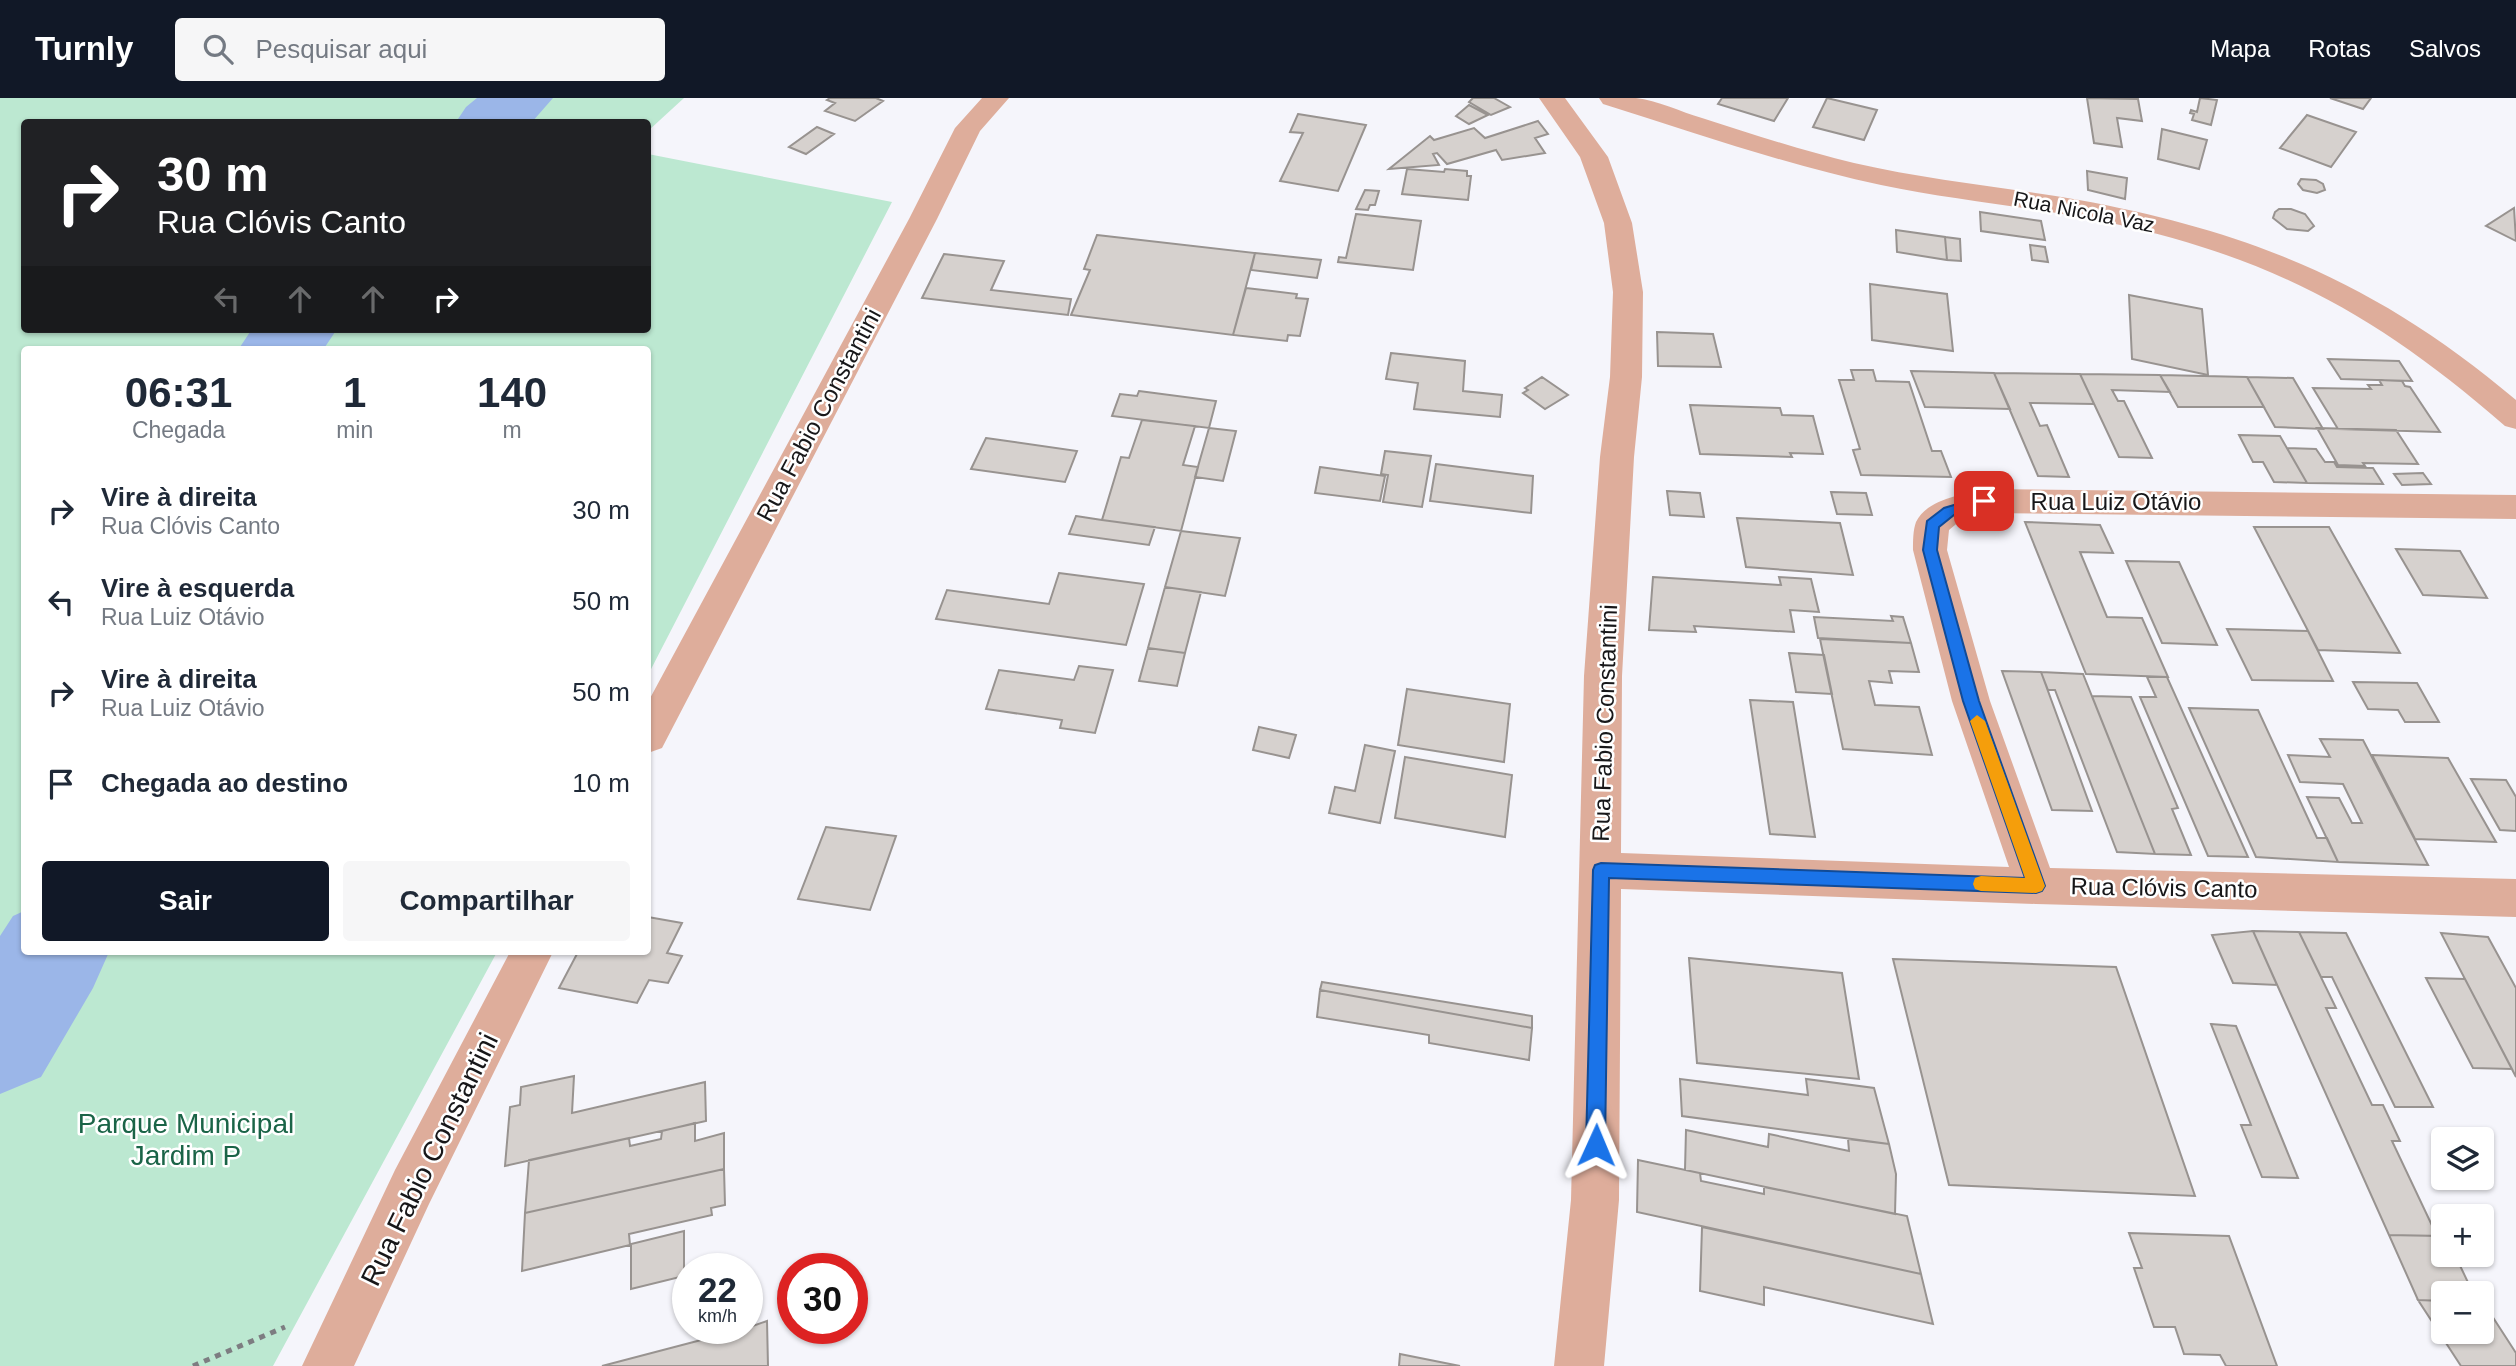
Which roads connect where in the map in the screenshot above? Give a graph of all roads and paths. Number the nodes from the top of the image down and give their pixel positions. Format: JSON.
{"nodes":[{"id":1,"x":996,"y":98,"type":"edge"},
{"id":2,"x":1552,"y":98,"type":"edge"},
{"id":3,"x":1612,"y":98,"type":"edge"},
{"id":4,"x":2516,"y":418,"type":"edge"},
{"id":5,"x":2516,"y":507,"type":"edge"},
{"id":6,"x":651,"y":731,"type":"edge"},
{"id":7,"x":1601,"y":870,"type":"junction"},
{"id":8,"x":2036,"y":886,"type":"junction"},
{"id":9,"x":2516,"y":898,"type":"edge"},
{"id":10,"x":530,"y":955,"type":"edge"},
{"id":11,"x":291,"y":1325,"type":"dead end"},
{"id":12,"x":339,"y":1359,"type":"edge"},
{"id":13,"x":192,"y":1366,"type":"edge"},
{"id":14,"x":1579,"y":1366,"type":"edge"}],
"edges":[{"from":1,"to":6,"type":"street","name":"Rua Fabio Constantini"},
{"from":2,"to":7,"type":"street","name":"Rua Fabio Constantini"},
{"from":3,"to":4,"type":"street","name":"Rua Nicola Vaz"},
{"from":5,"to":8,"type":"street","name":"Rua Luiz Otávio"},
{"from":7,"to":8,"type":"street","name":"Rua Clóvis Canto"},
{"from":7,"to":14,"type":"street","name":"Rua Fabio Constantini"},
{"from":8,"to":9,"type":"street","name":"Rua Clóvis Canto"},
{"from":10,"to":12,"type":"street","name":"Rua Fabio Constantini"},
{"from":11,"to":13,"type":"path"}]}
